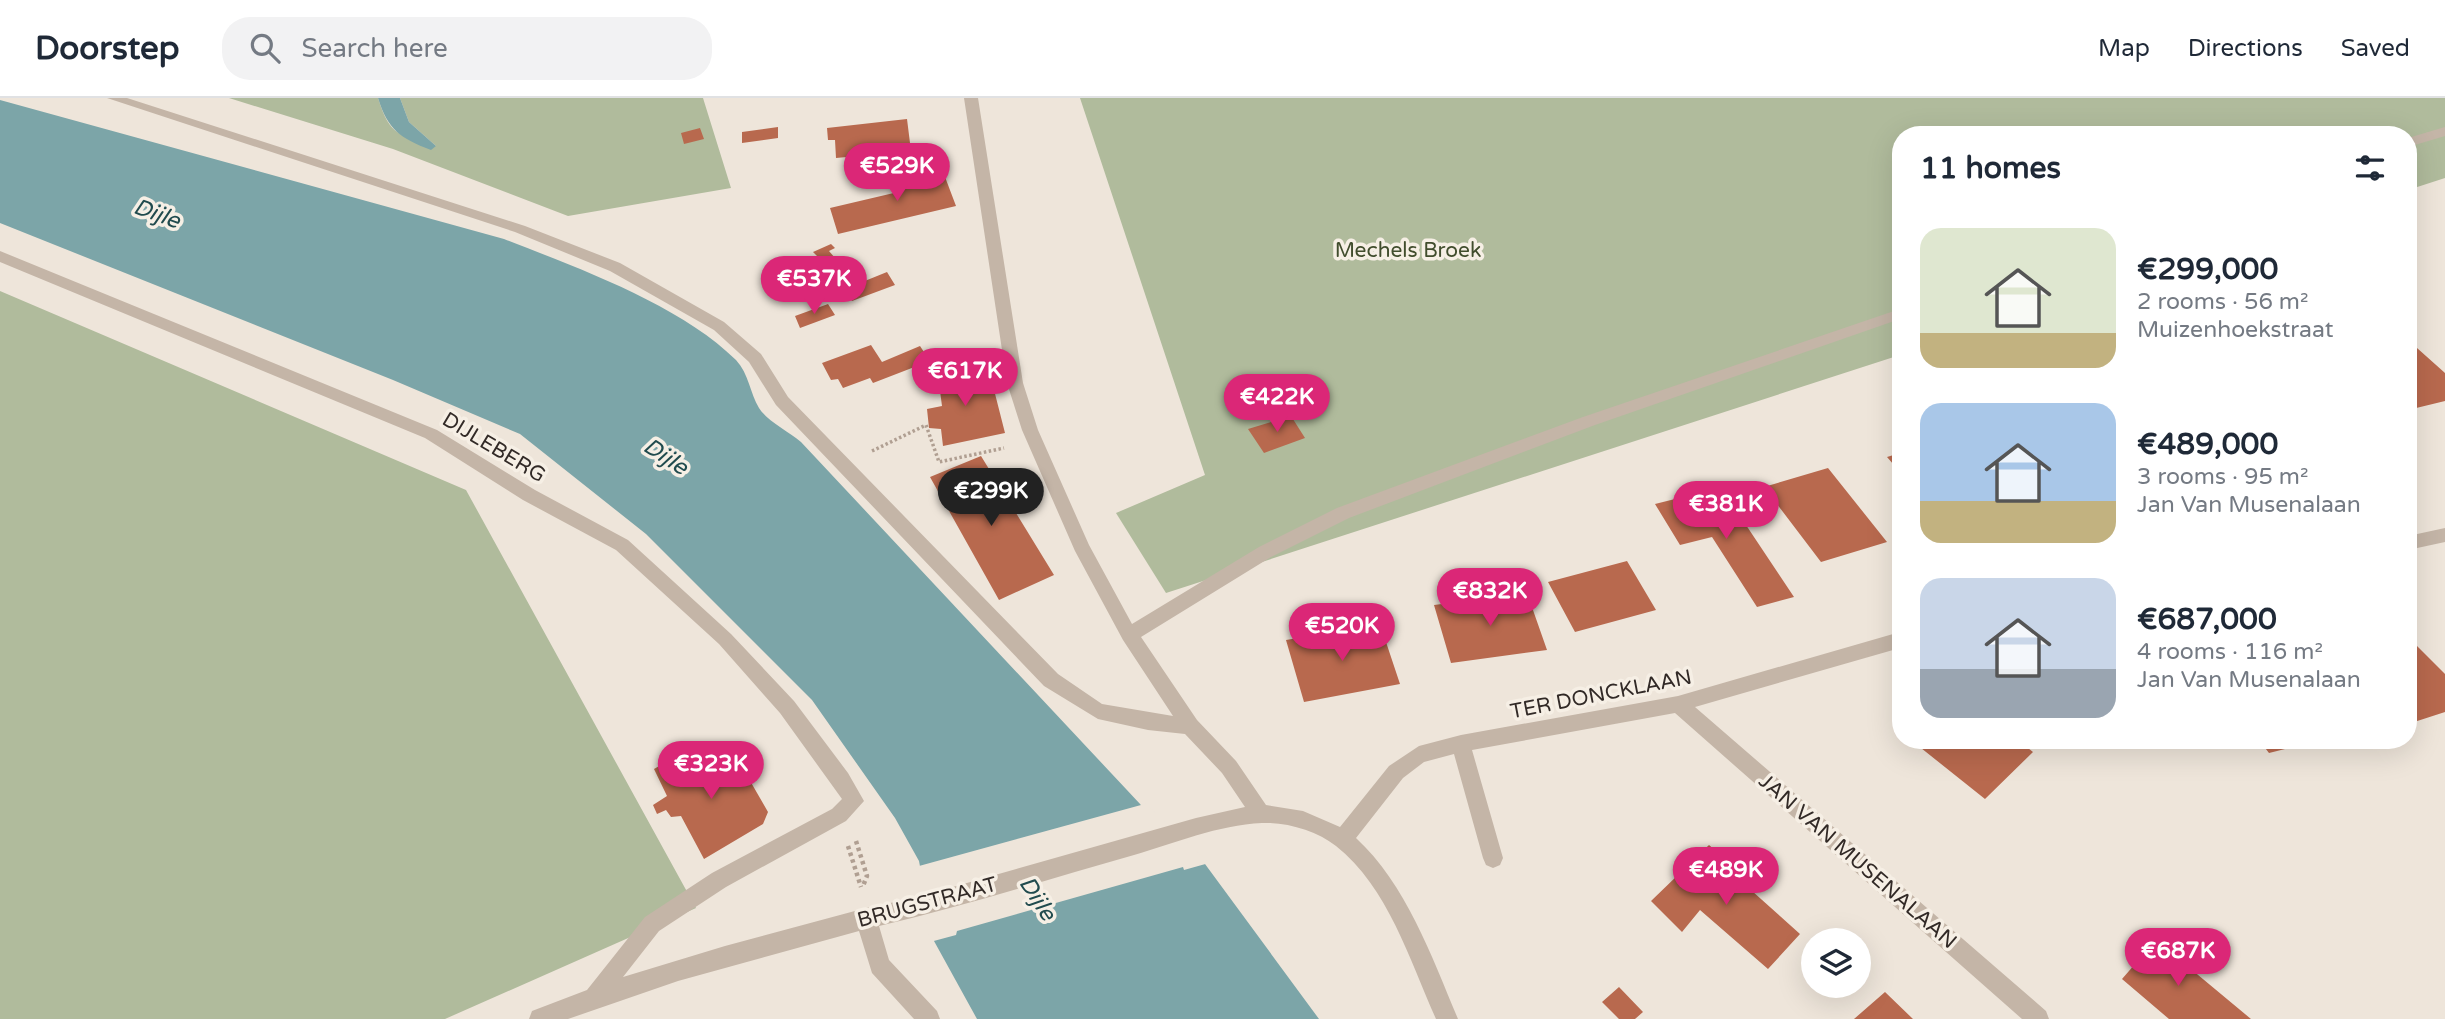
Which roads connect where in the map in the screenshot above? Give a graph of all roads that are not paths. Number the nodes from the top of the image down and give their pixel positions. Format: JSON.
{"nodes":[{"id":1,"x":114,"y":98,"type":"edge"},
{"id":2,"x":971,"y":98,"type":"edge"},
{"id":3,"x":2445,"y":131,"type":"edge"},
{"id":4,"x":2417,"y":140,"type":"edge"},
{"id":5,"x":0,"y":256,"type":"edge"},
{"id":6,"x":1892,"y":317,"type":"edge"},
{"id":7,"x":2445,"y":535,"type":"edge"},
{"id":8,"x":2417,"y":541,"type":"edge"},
{"id":9,"x":1129,"y":635,"type":"junction"},
{"id":10,"x":1892,"y":642,"type":"edge"},
{"id":11,"x":1678,"y":704,"type":"junction"},
{"id":12,"x":1190,"y":726,"type":"junction"},
{"id":13,"x":1461,"y":744,"type":"junction"},
{"id":14,"x":1261,"y":814,"type":"junction"},
{"id":15,"x":839,"y":815,"type":"joint"},
{"id":16,"x":1343,"y":839,"type":"junction"},
{"id":17,"x":1493,"y":858,"type":"dead end"},
{"id":18,"x":866,"y":918,"type":"junction"},
{"id":19,"x":595,"y":996,"type":"junction"},
{"id":20,"x":540,"y":1019,"type":"edge"},
{"id":21,"x":929,"y":1019,"type":"edge"},
{"id":22,"x":1447,"y":1019,"type":"edge"},
{"id":23,"x":2038,"y":1019,"type":"edge"}],
"edges":[{"from":1,"to":12,"type":"street"},
{"from":2,"to":9,"type":"street"},
{"from":3,"to":4,"type":"street"},
{"from":5,"to":15,"type":"street","name":"DIJLEBERG"},
{"from":6,"to":9,"type":"street"},
{"from":7,"to":8,"type":"street"},
{"from":9,"to":12,"type":"street"},
{"from":10,"to":11,"type":"street","name":"TER DONCKLAAN"},
{"from":11,"to":13,"type":"street","name":"TER DONCKLAAN"},
{"from":11,"to":23,"type":"street","name":"JAN VAN MUSENALAAN"},
{"from":12,"to":14,"type":"street"},
{"from":13,"to":16,"type":"street","name":"TER DONCKLAAN"},
{"from":13,"to":17,"type":"street"},
{"from":14,"to":16,"type":"street","name":"BRUGSTRAAT"},
{"from":14,"to":18,"type":"street","name":"BRUGSTRAAT"},
{"from":15,"to":19,"type":"street","name":"BRUGSTRAAT"},
{"from":16,"to":22,"type":"street"},
{"from":18,"to":19,"type":"street","name":"BRUGSTRAAT"},
{"from":18,"to":21,"type":"street"},
{"from":19,"to":20,"type":"street","name":"BRUGSTRAAT"}]}
